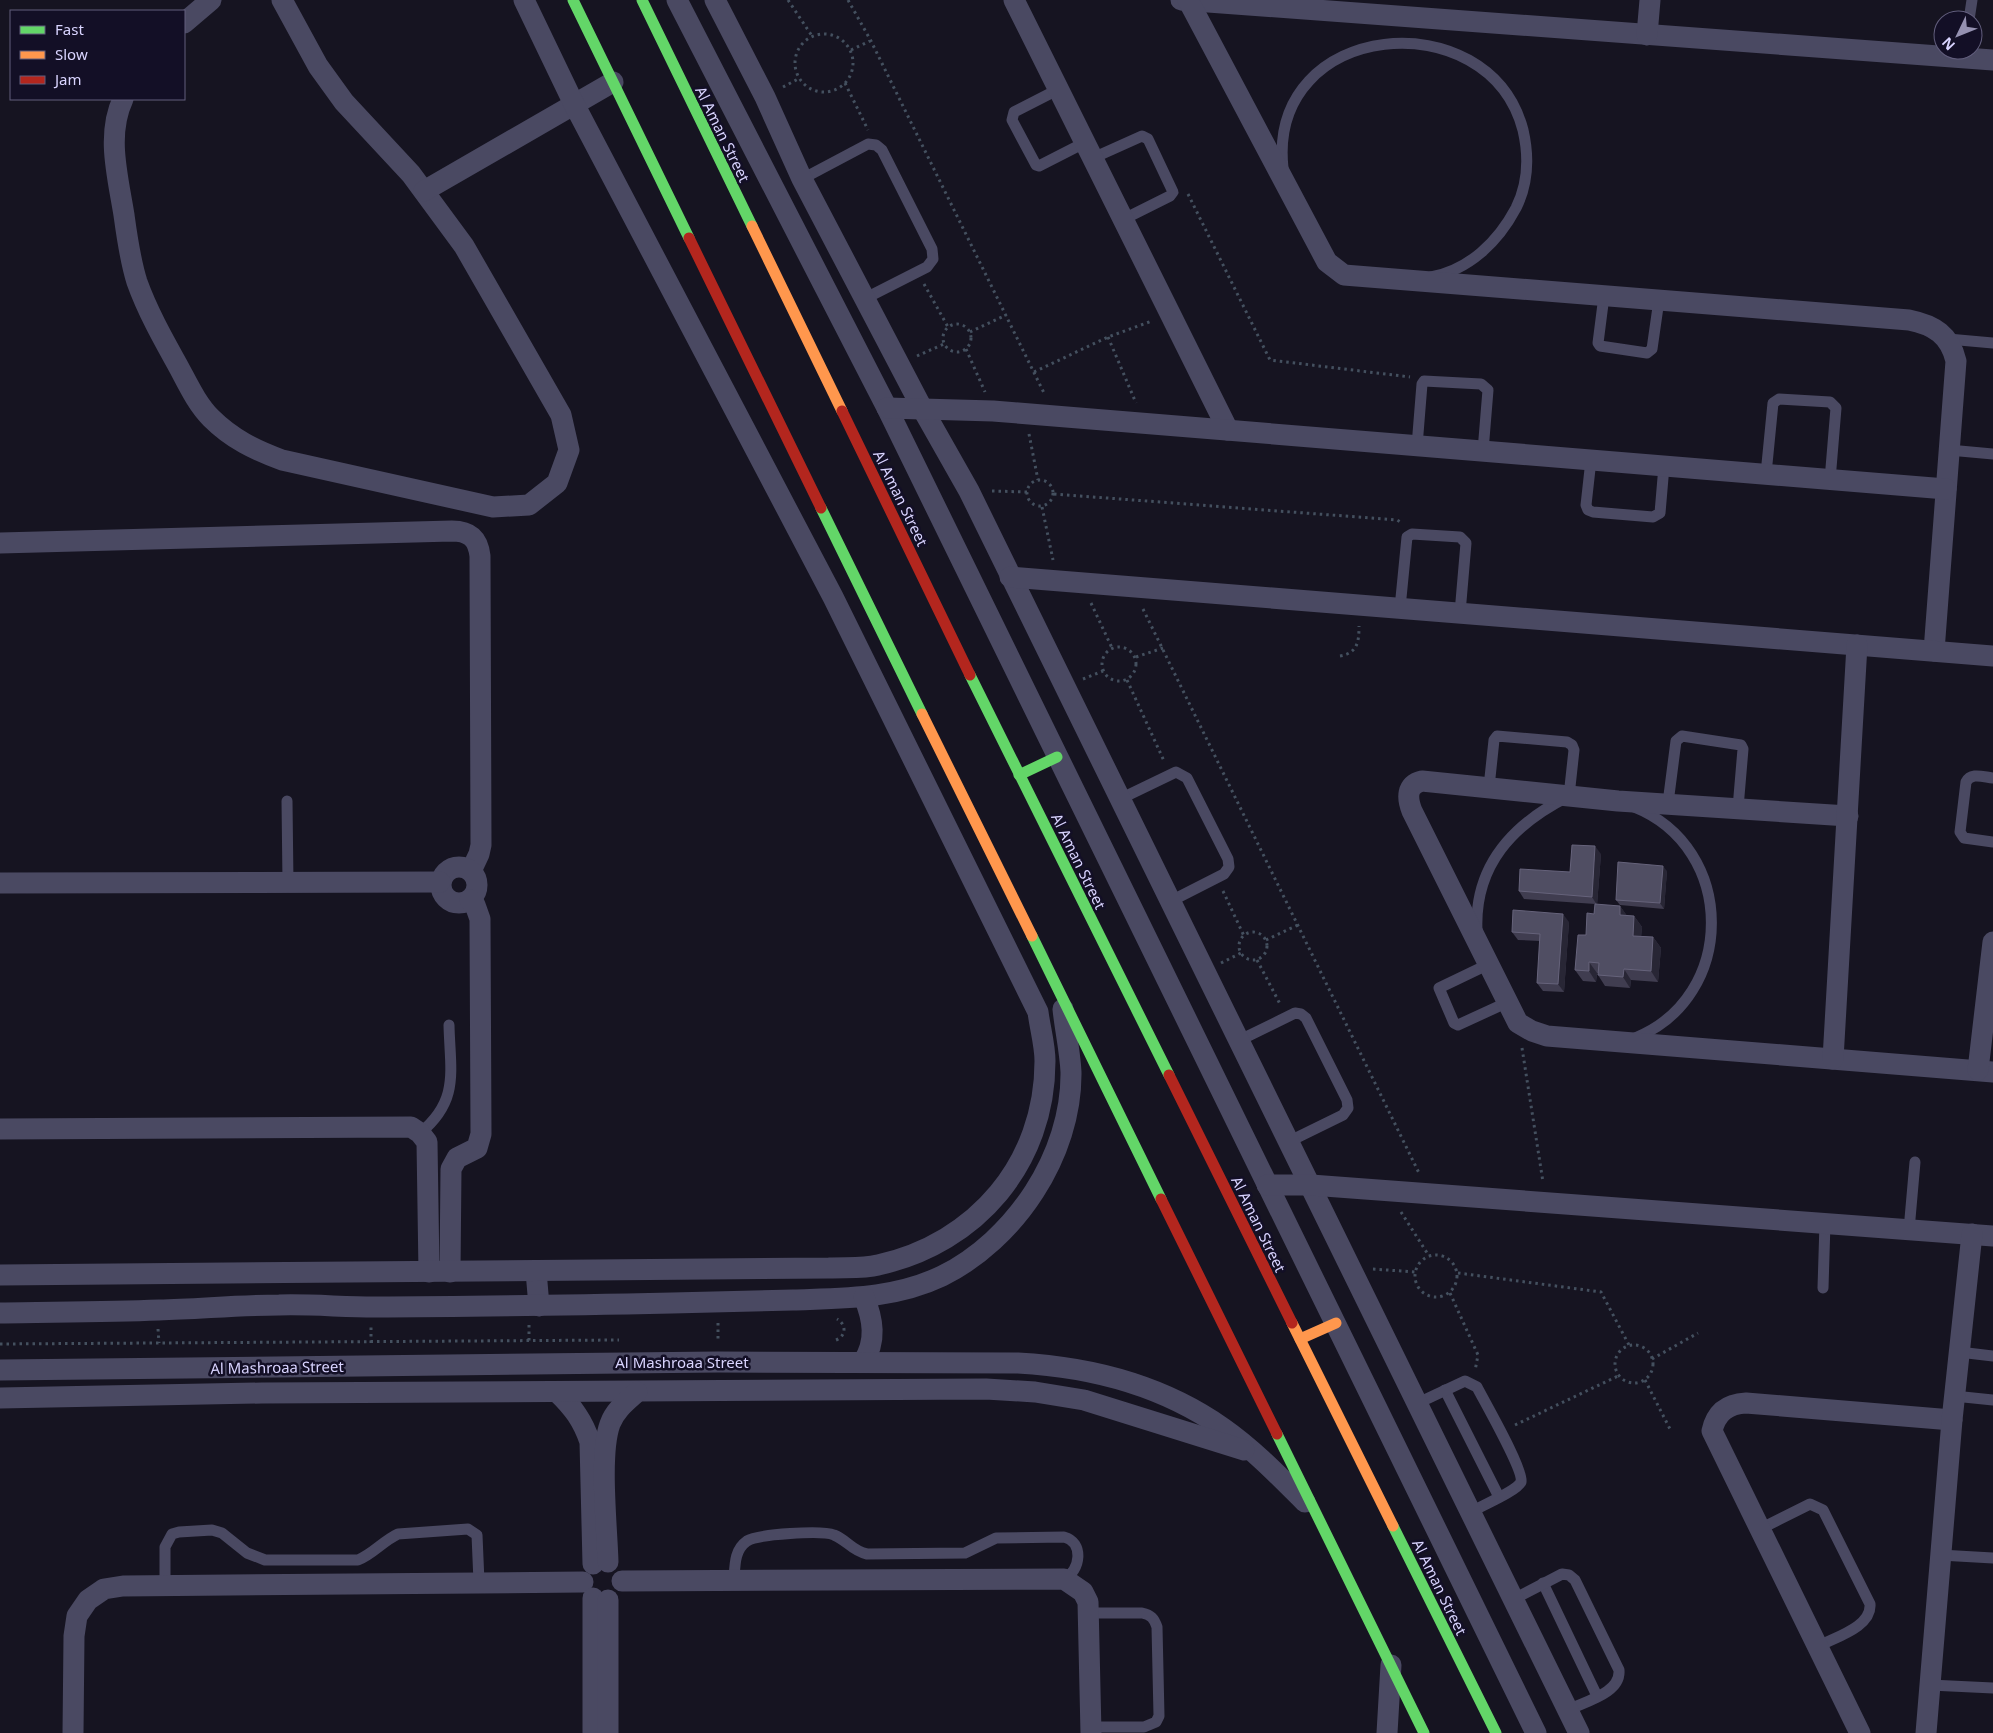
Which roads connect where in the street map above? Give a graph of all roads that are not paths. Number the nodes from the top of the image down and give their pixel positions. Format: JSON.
{"nodes":[{"id":1,"x":211,"y":0,"type":"edge"},
{"id":2,"x":282,"y":0,"type":"edge"},
{"id":3,"x":524,"y":0,"type":"edge"},
{"id":4,"x":573,"y":0,"type":"edge"},
{"id":5,"x":642,"y":0,"type":"edge"},
{"id":6,"x":677,"y":0,"type":"edge"},
{"id":7,"x":715,"y":0,"type":"edge"},
{"id":8,"x":1014,"y":0,"type":"edge"},
{"id":9,"x":1181,"y":0,"type":"edge"},
{"id":10,"x":1188,"y":0,"type":"edge"},
{"id":11,"x":1650,"y":0,"type":"edge"},
{"id":12,"x":1273,"y":4,"type":"edge"},
{"id":13,"x":1344,"y":6,"type":"edge"},
{"id":14,"x":185,"y":22,"type":"edge"},
{"id":15,"x":1647,"y":35,"type":"junction"},
{"id":16,"x":1933,"y":52,"type":"edge"},
{"id":17,"x":613,"y":82,"type":"junction"},
{"id":18,"x":1059,"y":89,"type":"junction"},
{"id":19,"x":123,"y":100,"type":"edge"},
{"id":20,"x":574,"y":104,"type":"junction"},
{"id":21,"x":1090,"y":150,"type":"junction"},
{"id":22,"x":802,"y":179,"type":"junction"},
{"id":23,"x":1284,"y":184,"type":"junction"},
{"id":24,"x":424,"y":191,"type":"junction"},
{"id":25,"x":1124,"y":219,"type":"junction"},
{"id":26,"x":1410,"y":280,"type":"junction"},
{"id":27,"x":1604,"y":296,"type":"junction"},
{"id":28,"x":866,"y":298,"type":"junction"},
{"id":29,"x":1659,"y":300,"type":"junction"},
{"id":30,"x":1948,"y":339,"type":"junction"},
{"id":31,"x":1993,"y":343,"type":"edge"},
{"id":32,"x":886,"y":408,"type":"junction"},
{"id":33,"x":922,"y":408,"type":"junction"},
{"id":34,"x":1228,"y":430,"type":"junction"},
{"id":35,"x":1417,"y":446,"type":"junction"},
{"id":36,"x":1949,"y":450,"type":"junction"},
{"id":37,"x":1483,"y":451,"type":"junction"},
{"id":38,"x":1993,"y":454,"type":"edge"},
{"id":39,"x":1591,"y":460,"type":"junction"},
{"id":40,"x":1664,"y":466,"type":"junction"},
{"id":41,"x":1766,"y":474,"type":"junction"},
{"id":42,"x":1830,"y":480,"type":"junction"},
{"id":43,"x":1946,"y":489,"type":"junction"},
{"id":44,"x":0,"y":543,"type":"edge"},
{"id":45,"x":1010,"y":577,"type":"junction"},
{"id":46,"x":1400,"y":608,"type":"junction"},
{"id":47,"x":1460,"y":613,"type":"junction"},
{"id":48,"x":1857,"y":645,"type":"junction"},
{"id":49,"x":1934,"y":651,"type":"junction"},
{"id":50,"x":1993,"y":656,"type":"edge"},
{"id":51,"x":1057,"y":757,"type":"junction"},
{"id":52,"x":1019,"y":775,"type":"junction"},
{"id":53,"x":1993,"y":778,"type":"edge"},
{"id":54,"x":1489,"y":788,"type":"junction"},
{"id":55,"x":1569,"y":796,"type":"junction"},
{"id":56,"x":1120,"y":800,"type":"junction"},
{"id":57,"x":287,"y":801,"type":"dead end"},
{"id":58,"x":1618,"y":801,"type":"junction"},
{"id":59,"x":1668,"y":803,"type":"junction"},
{"id":60,"x":1738,"y":808,"type":"junction"},
{"id":61,"x":1848,"y":816,"type":"junction"},
{"id":62,"x":1993,"y":842,"type":"edge"},
{"id":63,"x":471,"y":870,"type":"junction"},
{"id":64,"x":440,"y":882,"type":"junction"},
{"id":65,"x":0,"y":883,"type":"edge"},
{"id":66,"x":288,"y":883,"type":"junction"},
{"id":67,"x":470,"y":900,"type":"junction"},
{"id":68,"x":1171,"y":901,"type":"junction"},
{"id":69,"x":1477,"y":940,"type":"junction"},
{"id":70,"x":1993,"y":942,"type":"edge"},
{"id":71,"x":1489,"y":964,"type":"junction"},
{"id":72,"x":1061,"y":996,"type":"junction"},
{"id":73,"x":1508,"y":1002,"type":"junction"},
{"id":74,"x":449,"y":1025,"type":"dead end"},
{"id":75,"x":1240,"y":1040,"type":"junction"},
{"id":76,"x":1626,"y":1042,"type":"junction"},
{"id":77,"x":1833,"y":1059,"type":"junction"},
{"id":78,"x":1986,"y":1071,"type":"edge"},
{"id":79,"x":0,"y":1129,"type":"edge"},
{"id":80,"x":420,"y":1133,"type":"junction"},
{"id":81,"x":1290,"y":1142,"type":"junction"},
{"id":82,"x":1915,"y":1162,"type":"dead end"},
{"id":83,"x":1266,"y":1185,"type":"junction"},
{"id":84,"x":1312,"y":1185,"type":"junction"},
{"id":85,"x":1825,"y":1223,"type":"junction"},
{"id":86,"x":1909,"y":1230,"type":"junction"},
{"id":87,"x":1972,"y":1234,"type":"junction"},
{"id":88,"x":1993,"y":1236,"type":"edge"},
{"id":89,"x":536,"y":1271,"type":"junction"},
{"id":90,"x":429,"y":1272,"type":"junction"},
{"id":91,"x":450,"y":1272,"type":"junction"},
{"id":92,"x":278,"y":1273,"type":"junction"},
{"id":93,"x":0,"y":1274,"type":"edge"},
{"id":94,"x":1823,"y":1288,"type":"dead end"},
{"id":95,"x":864,"y":1298,"type":"junction"},
{"id":96,"x":279,"y":1305,"type":"junction"},
{"id":97,"x":534,"y":1306,"type":"junction"},
{"id":98,"x":0,"y":1313,"type":"edge"},
{"id":99,"x":1336,"y":1323,"type":"junction"},
{"id":100,"x":1300,"y":1339,"type":"junction"},
{"id":101,"x":1959,"y":1352,"type":"junction"},
{"id":102,"x":1993,"y":1356,"type":"edge"},
{"id":103,"x":726,"y":1362,"type":"junction"},
{"id":104,"x":863,"y":1362,"type":"junction"},
{"id":105,"x":0,"y":1370,"type":"edge"},
{"id":106,"x":733,"y":1390,"type":"junction"},
{"id":107,"x":1445,"y":1390,"type":"junction"},
{"id":108,"x":556,"y":1392,"type":"junction"},
{"id":109,"x":637,"y":1392,"type":"junction"},
{"id":110,"x":1954,"y":1396,"type":"junction"},
{"id":111,"x":0,"y":1398,"type":"edge"},
{"id":112,"x":1993,"y":1400,"type":"edge"},
{"id":113,"x":1418,"y":1403,"type":"junction"},
{"id":114,"x":1952,"y":1420,"type":"junction"},
{"id":115,"x":1257,"y":1455,"type":"junction"},
{"id":116,"x":1499,"y":1497,"type":"junction"},
{"id":117,"x":1471,"y":1512,"type":"junction"},
{"id":118,"x":1316,"y":1514,"type":"junction"},
{"id":119,"x":1760,"y":1529,"type":"junction"},
{"id":120,"x":1940,"y":1555,"type":"junction"},
{"id":121,"x":1993,"y":1558,"type":"edge"},
{"id":122,"x":1064,"y":1579,"type":"junction"},
{"id":123,"x":734,"y":1580,"type":"junction"},
{"id":124,"x":597,"y":1581,"type":"junction"},
{"id":125,"x":479,"y":1582,"type":"junction"},
{"id":126,"x":1543,"y":1584,"type":"junction"},
{"id":127,"x":165,"y":1585,"type":"junction"},
{"id":128,"x":1514,"y":1599,"type":"junction"},
{"id":129,"x":1090,"y":1613,"type":"junction"},
{"id":130,"x":1818,"y":1647,"type":"junction"},
{"id":131,"x":1391,"y":1665,"type":"junction"},
{"id":132,"x":1930,"y":1685,"type":"junction"},
{"id":133,"x":1993,"y":1688,"type":"edge"},
{"id":134,"x":1598,"y":1696,"type":"junction"},
{"id":135,"x":1568,"y":1710,"type":"junction"},
{"id":136,"x":1092,"y":1730,"type":"edge"},
{"id":137,"x":73,"y":1733,"type":"edge"},
{"id":138,"x":593,"y":1733,"type":"edge"},
{"id":139,"x":608,"y":1733,"type":"edge"},
{"id":140,"x":1387,"y":1733,"type":"edge"},
{"id":141,"x":1424,"y":1733,"type":"edge"},
{"id":142,"x":1496,"y":1733,"type":"edge"},
{"id":143,"x":1536,"y":1733,"type":"edge"},
{"id":144,"x":1579,"y":1733,"type":"edge"},
{"id":145,"x":1860,"y":1733,"type":"edge"},
{"id":146,"x":1926,"y":1733,"type":"edge"}],
"edges":[{"from":1,"to":14,"type":"street"},
{"from":2,"to":24,"type":"street"},
{"from":3,"to":20,"type":"street"},
{"from":4,"to":17,"type":"street"},
{"from":5,"to":52,"type":"street","name":"Al Aman Street"},
{"from":6,"to":32,"type":"street"},
{"from":7,"to":22,"type":"street"},
{"from":8,"to":18,"type":"street"},
{"from":9,"to":10,"type":"street"},
{"from":10,"to":12,"type":"street"},
{"from":10,"to":23,"type":"street"},
{"from":11,"to":15,"type":"street"},
{"from":12,"to":13,"type":"street"},
{"from":13,"to":15,"type":"street"},
{"from":15,"to":16,"type":"street"},
{"from":17,"to":20,"type":"street"},
{"from":17,"to":72,"type":"street"},
{"from":18,"to":21,"type":"street"},
{"from":18,"to":21,"type":"lane"},
{"from":19,"to":24,"type":"street"},
{"from":20,"to":24,"type":"street"},
{"from":20,"to":89,"type":"street"},
{"from":21,"to":25,"type":"street"},
{"from":21,"to":25,"type":"lane"},
{"from":22,"to":28,"type":"street"},
{"from":22,"to":28,"type":"lane"},
{"from":23,"to":26,"type":"street"},
{"from":23,"to":26,"type":"lane"},
{"from":25,"to":34,"type":"street"},
{"from":26,"to":27,"type":"street"},
{"from":27,"to":29,"type":"street"},
{"from":27,"to":29,"type":"lane"},
{"from":28,"to":33,"type":"street"},
{"from":29,"to":30,"type":"street"},
{"from":30,"to":31,"type":"lane"},
{"from":30,"to":36,"type":"street"},
{"from":32,"to":33,"type":"street"},
{"from":32,"to":51,"type":"street"},
{"from":33,"to":34,"type":"street"},
{"from":33,"to":45,"type":"street"},
{"from":34,"to":35,"type":"street"},
{"from":35,"to":37,"type":"street"},
{"from":35,"to":37,"type":"lane"},
{"from":36,"to":38,"type":"lane"},
{"from":36,"to":43,"type":"street"},
{"from":37,"to":39,"type":"street"},
{"from":39,"to":40,"type":"street"},
{"from":39,"to":40,"type":"lane"},
{"from":40,"to":41,"type":"street"},
{"from":41,"to":42,"type":"street"},
{"from":41,"to":42,"type":"lane"},
{"from":42,"to":43,"type":"street"},
{"from":43,"to":49,"type":"street"},
{"from":44,"to":63,"type":"street"},
{"from":45,"to":46,"type":"street"},
{"from":45,"to":56,"type":"street"},
{"from":46,"to":47,"type":"street"},
{"from":46,"to":47,"type":"lane"},
{"from":47,"to":48,"type":"street"},
{"from":48,"to":49,"type":"street"},
{"from":48,"to":61,"type":"street"},
{"from":49,"to":50,"type":"street"},
{"from":51,"to":52,"type":"street"},
{"from":51,"to":83,"type":"street"},
{"from":52,"to":100,"type":"street","name":"Al Aman Street"},
{"from":53,"to":62,"type":"lane"},
{"from":54,"to":55,"type":"street"},
{"from":54,"to":55,"type":"lane"},
{"from":54,"to":69,"type":"street"},
{"from":55,"to":58,"type":"street"},
{"from":55,"to":69,"type":"lane"},
{"from":56,"to":68,"type":"street"},
{"from":56,"to":68,"type":"lane"},
{"from":57,"to":66,"type":"lane"},
{"from":58,"to":59,"type":"street"},
{"from":58,"to":76,"type":"lane"},
{"from":59,"to":60,"type":"street"},
{"from":59,"to":60,"type":"lane"},
{"from":60,"to":61,"type":"street"},
{"from":61,"to":77,"type":"street"},
{"from":63,"to":64,"type":"street"},
{"from":63,"to":67,"type":"street"},
{"from":64,"to":66,"type":"street"},
{"from":64,"to":67,"type":"street"},
{"from":65,"to":66,"type":"street"},
{"from":67,"to":91,"type":"street"},
{"from":68,"to":75,"type":"street"},
{"from":69,"to":71,"type":"street"},
{"from":70,"to":78,"type":"street"},
{"from":71,"to":73,"type":"street"},
{"from":71,"to":73,"type":"lane"},
{"from":72,"to":95,"type":"street"},
{"from":72,"to":118,"type":"street"},
{"from":73,"to":76,"type":"street"},
{"from":74,"to":80,"type":"lane"},
{"from":75,"to":81,"type":"street"},
{"from":75,"to":81,"type":"lane"},
{"from":76,"to":77,"type":"street"},
{"from":77,"to":78,"type":"street"},
{"from":79,"to":80,"type":"street"},
{"from":80,"to":90,"type":"street"},
{"from":81,"to":84,"type":"street"},
{"from":82,"to":86,"type":"lane"},
{"from":83,"to":84,"type":"street"},
{"from":83,"to":99,"type":"street"},
{"from":84,"to":85,"type":"street"},
{"from":84,"to":113,"type":"street"},
{"from":85,"to":86,"type":"street"},
{"from":85,"to":94,"type":"lane"},
{"from":86,"to":87,"type":"street"},
{"from":87,"to":88,"type":"street"},
{"from":87,"to":101,"type":"street"},
{"from":89,"to":91,"type":"street"},
{"from":89,"to":97,"type":"street"},
{"from":90,"to":91,"type":"street"},
{"from":90,"to":92,"type":"street"},
{"from":92,"to":93,"type":"street"},
{"from":92,"to":96,"type":"street"},
{"from":95,"to":97,"type":"street"},
{"from":95,"to":104,"type":"street"},
{"from":96,"to":97,"type":"street"},
{"from":96,"to":98,"type":"street"},
{"from":99,"to":100,"type":"street"},
{"from":99,"to":143,"type":"street"},
{"from":100,"to":142,"type":"street","name":"Al Aman Street"},
{"from":101,"to":102,"type":"lane"},
{"from":101,"to":110,"type":"street"},
{"from":103,"to":104,"type":"street","name":"Al Mashroaa Street"},
{"from":103,"to":105,"type":"street","name":"Al Mashroaa Street"},
{"from":103,"to":106,"type":"street"},
{"from":104,"to":115,"type":"street","name":"Al Mashroaa Street"},
{"from":106,"to":109,"type":"street"},
{"from":106,"to":115,"type":"street"},
{"from":107,"to":113,"type":"lane"},
{"from":107,"to":116,"type":"lane"},
{"from":107,"to":116,"type":"lane"},
{"from":108,"to":109,"type":"street"},
{"from":108,"to":111,"type":"street"},
{"from":108,"to":124,"type":"street"},
{"from":109,"to":124,"type":"street"},
{"from":110,"to":112,"type":"lane"},
{"from":110,"to":114,"type":"street"},
{"from":113,"to":117,"type":"street"},
{"from":114,"to":119,"type":"street"},
{"from":114,"to":120,"type":"street"},
{"from":115,"to":118,"type":"street","name":"Al Mashroaa Street"},
{"from":116,"to":117,"type":"lane"},
{"from":117,"to":128,"type":"street"},
{"from":118,"to":131,"type":"street"},
{"from":119,"to":130,"type":"street"},
{"from":119,"to":130,"type":"lane"},
{"from":120,"to":121,"type":"lane"},
{"from":120,"to":132,"type":"street"},
{"from":122,"to":123,"type":"street"},
{"from":122,"to":123,"type":"lane"},
{"from":122,"to":129,"type":"street"},
{"from":123,"to":124,"type":"street"},
{"from":124,"to":125,"type":"street"},
{"from":124,"to":138,"type":"street"},
{"from":124,"to":139,"type":"street"},
{"from":125,"to":127,"type":"street"},
{"from":125,"to":127,"type":"lane"},
{"from":126,"to":128,"type":"lane"},
{"from":126,"to":134,"type":"lane"},
{"from":126,"to":134,"type":"lane"},
{"from":127,"to":137,"type":"street"},
{"from":128,"to":135,"type":"street"},
{"from":129,"to":136,"type":"street"},
{"from":129,"to":136,"type":"lane"},
{"from":130,"to":145,"type":"street"},
{"from":131,"to":140,"type":"street"},
{"from":131,"to":141,"type":"street"},
{"from":132,"to":133,"type":"lane"},
{"from":132,"to":146,"type":"street"},
{"from":134,"to":135,"type":"lane"},
{"from":135,"to":144,"type":"street"}]}
